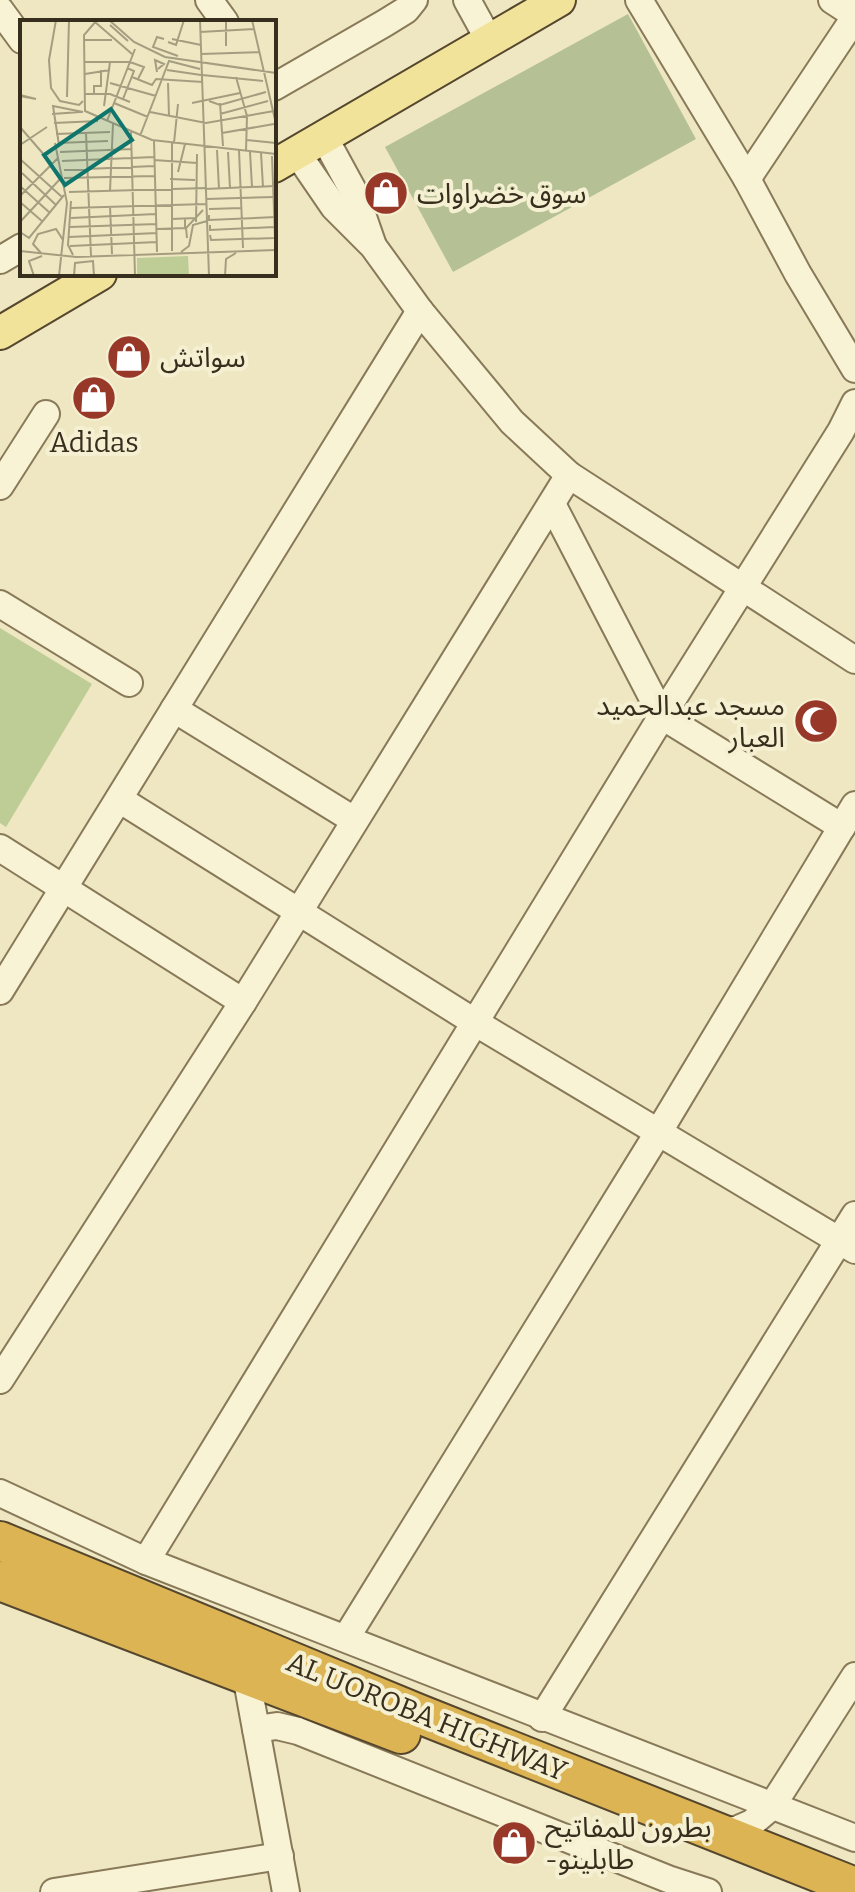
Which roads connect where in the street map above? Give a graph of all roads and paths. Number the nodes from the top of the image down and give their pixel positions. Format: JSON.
{"nodes":[{"id":1,"x":209,"y":0,"type":"edge"},
{"id":2,"x":414,"y":0,"type":"edge"},
{"id":3,"x":467,"y":0,"type":"edge"},
{"id":4,"x":559,"y":0,"type":"edge"},
{"id":5,"x":639,"y":0,"type":"edge"},
{"id":6,"x":832,"y":0,"type":"edge"},
{"id":7,"x":0,"y":10,"type":"edge"},
{"id":8,"x":855,"y":16,"type":"edge"},
{"id":9,"x":224,"y":20,"type":"edge"},
{"id":10,"x":20,"y":37,"type":"edge"},
{"id":11,"x":489,"y":40,"type":"junction"},
{"id":12,"x":276,"y":86,"type":"edge"},
{"id":13,"x":298,"y":152,"type":"edge"},
{"id":14,"x":747,"y":179,"type":"junction"},
{"id":15,"x":20,"y":248,"type":"edge"},
{"id":16,"x":0,"y":260,"type":"edge"},
{"id":17,"x":97,"y":276,"type":"edge"},
{"id":18,"x":420,"y":311,"type":"junction"},
{"id":19,"x":0,"y":333,"type":"edge"},
{"id":20,"x":855,"y":369,"type":"edge"},
{"id":21,"x":855,"y":403,"type":"edge"},
{"id":22,"x":46,"y":414,"type":"dead end"},
{"id":23,"x":569,"y":475,"type":"junction"},
{"id":24,"x":0,"y":486,"type":"edge"},
{"id":25,"x":552,"y":504,"type":"junction"},
{"id":26,"x":743,"y":589,"type":"junction"},
{"id":27,"x":0,"y":604,"type":"edge"},
{"id":28,"x":855,"y":660,"type":"edge"},
{"id":29,"x":129,"y":683,"type":"dead end"},
{"id":30,"x":174,"y":709,"type":"junction"},
{"id":31,"x":662,"y":716,"type":"junction"},
{"id":32,"x":119,"y":799,"type":"junction"},
{"id":33,"x":848,"y":816,"type":"edge"},
{"id":34,"x":354,"y":820,"type":"junction"},
{"id":35,"x":0,"y":848,"type":"edge"},
{"id":36,"x":64,"y":888,"type":"junction"},
{"id":37,"x":299,"y":910,"type":"junction"},
{"id":38,"x":0,"y":991,"type":"edge"},
{"id":39,"x":243,"y":1002,"type":"junction"},
{"id":40,"x":476,"y":1023,"type":"junction"},
{"id":41,"x":658,"y":1133,"type":"junction"},
{"id":42,"x":855,"y":1215,"type":"edge"},
{"id":43,"x":847,"y":1245,"type":"edge"},
{"id":44,"x":0,"y":1380,"type":"edge"},
{"id":45,"x":0,"y":1493,"type":"edge"},
{"id":46,"x":0,"y":1541,"type":"edge"},
{"id":47,"x":146,"y":1561,"type":"junction"},
{"id":48,"x":0,"y":1581,"type":"edge"},
{"id":49,"x":346,"y":1638,"type":"junction"},
{"id":50,"x":246,"y":1675,"type":"junction"},
{"id":51,"x":855,"y":1676,"type":"edge"},
{"id":52,"x":542,"y":1718,"type":"junction"},
{"id":53,"x":256,"y":1729,"type":"junction"},
{"id":54,"x":772,"y":1806,"type":"junction"},
{"id":55,"x":717,"y":1832,"type":"junction"},
{"id":56,"x":855,"y":1838,"type":"edge"},
{"id":57,"x":280,"y":1856,"type":"junction"},
{"id":58,"x":151,"y":1884,"type":"edge"},
{"id":59,"x":668,"y":1886,"type":"edge"},
{"id":60,"x":855,"y":1887,"type":"edge"},
{"id":61,"x":54,"y":1892,"type":"edge"},
{"id":62,"x":286,"y":1892,"type":"edge"},
{"id":63,"x":708,"y":1892,"type":"edge"},
{"id":64,"x":797,"y":1892,"type":"edge"}],
"edges":[{"from":1,"to":9,"type":"street"},
{"from":2,"to":12,"type":"street"},
{"from":3,"to":11,"type":"street"},
{"from":4,"to":11,"type":"main road"},
{"from":5,"to":14,"type":"street"},
{"from":6,"to":8,"type":"street"},
{"from":7,"to":10,"type":"street"},
{"from":8,"to":14,"type":"street"},
{"from":11,"to":13,"type":"main road"},
{"from":13,"to":18,"type":"street"},
{"from":14,"to":20,"type":"street"},
{"from":15,"to":16,"type":"street"},
{"from":17,"to":19,"type":"main road"},
{"from":18,"to":23,"type":"street"},
{"from":18,"to":30,"type":"street"},
{"from":21,"to":26,"type":"street"},
{"from":22,"to":24,"type":"street"},
{"from":23,"to":25,"type":"street"},
{"from":23,"to":26,"type":"street"},
{"from":25,"to":31,"type":"street"},
{"from":25,"to":34,"type":"street"},
{"from":26,"to":28,"type":"street"},
{"from":26,"to":31,"type":"street"},
{"from":27,"to":29,"type":"street"},
{"from":30,"to":32,"type":"street"},
{"from":30,"to":34,"type":"street"},
{"from":31,"to":33,"type":"street"},
{"from":31,"to":40,"type":"street"},
{"from":32,"to":36,"type":"street"},
{"from":32,"to":37,"type":"street"},
{"from":33,"to":41,"type":"street"},
{"from":34,"to":37,"type":"street"},
{"from":35,"to":36,"type":"street"},
{"from":36,"to":38,"type":"street"},
{"from":36,"to":39,"type":"street"},
{"from":37,"to":39,"type":"street"},
{"from":37,"to":40,"type":"street"},
{"from":39,"to":44,"type":"street"},
{"from":40,"to":41,"type":"street"},
{"from":40,"to":47,"type":"street"},
{"from":41,"to":43,"type":"street"},
{"from":41,"to":49,"type":"street"},
{"from":42,"to":43,"type":"street"},
{"from":43,"to":52,"type":"street"},
{"from":45,"to":47,"type":"street"},
{"from":46,"to":55,"type":"highway","name":"AL UOROBA HIGHWAY"},
{"from":47,"to":49,"type":"street"},
{"from":48,"to":50,"type":"highway","name":"AL UOROBA HIGHWAY"},
{"from":49,"to":52,"type":"street"},
{"from":50,"to":53,"type":"street"},
{"from":50,"to":64,"type":"highway","name":"AL UOROBA HIGHWAY"},
{"from":51,"to":54,"type":"street"},
{"from":52,"to":54,"type":"street"},
{"from":53,"to":57,"type":"street"},
{"from":53,"to":59,"type":"street"},
{"from":54,"to":55,"type":"street"},
{"from":54,"to":56,"type":"street"},
{"from":55,"to":60,"type":"highway","name":"AL UOROBA HIGHWAY"},
{"from":57,"to":58,"type":"street"},
{"from":57,"to":62,"type":"street"},
{"from":58,"to":61,"type":"street"},
{"from":59,"to":63,"type":"street"}]}
